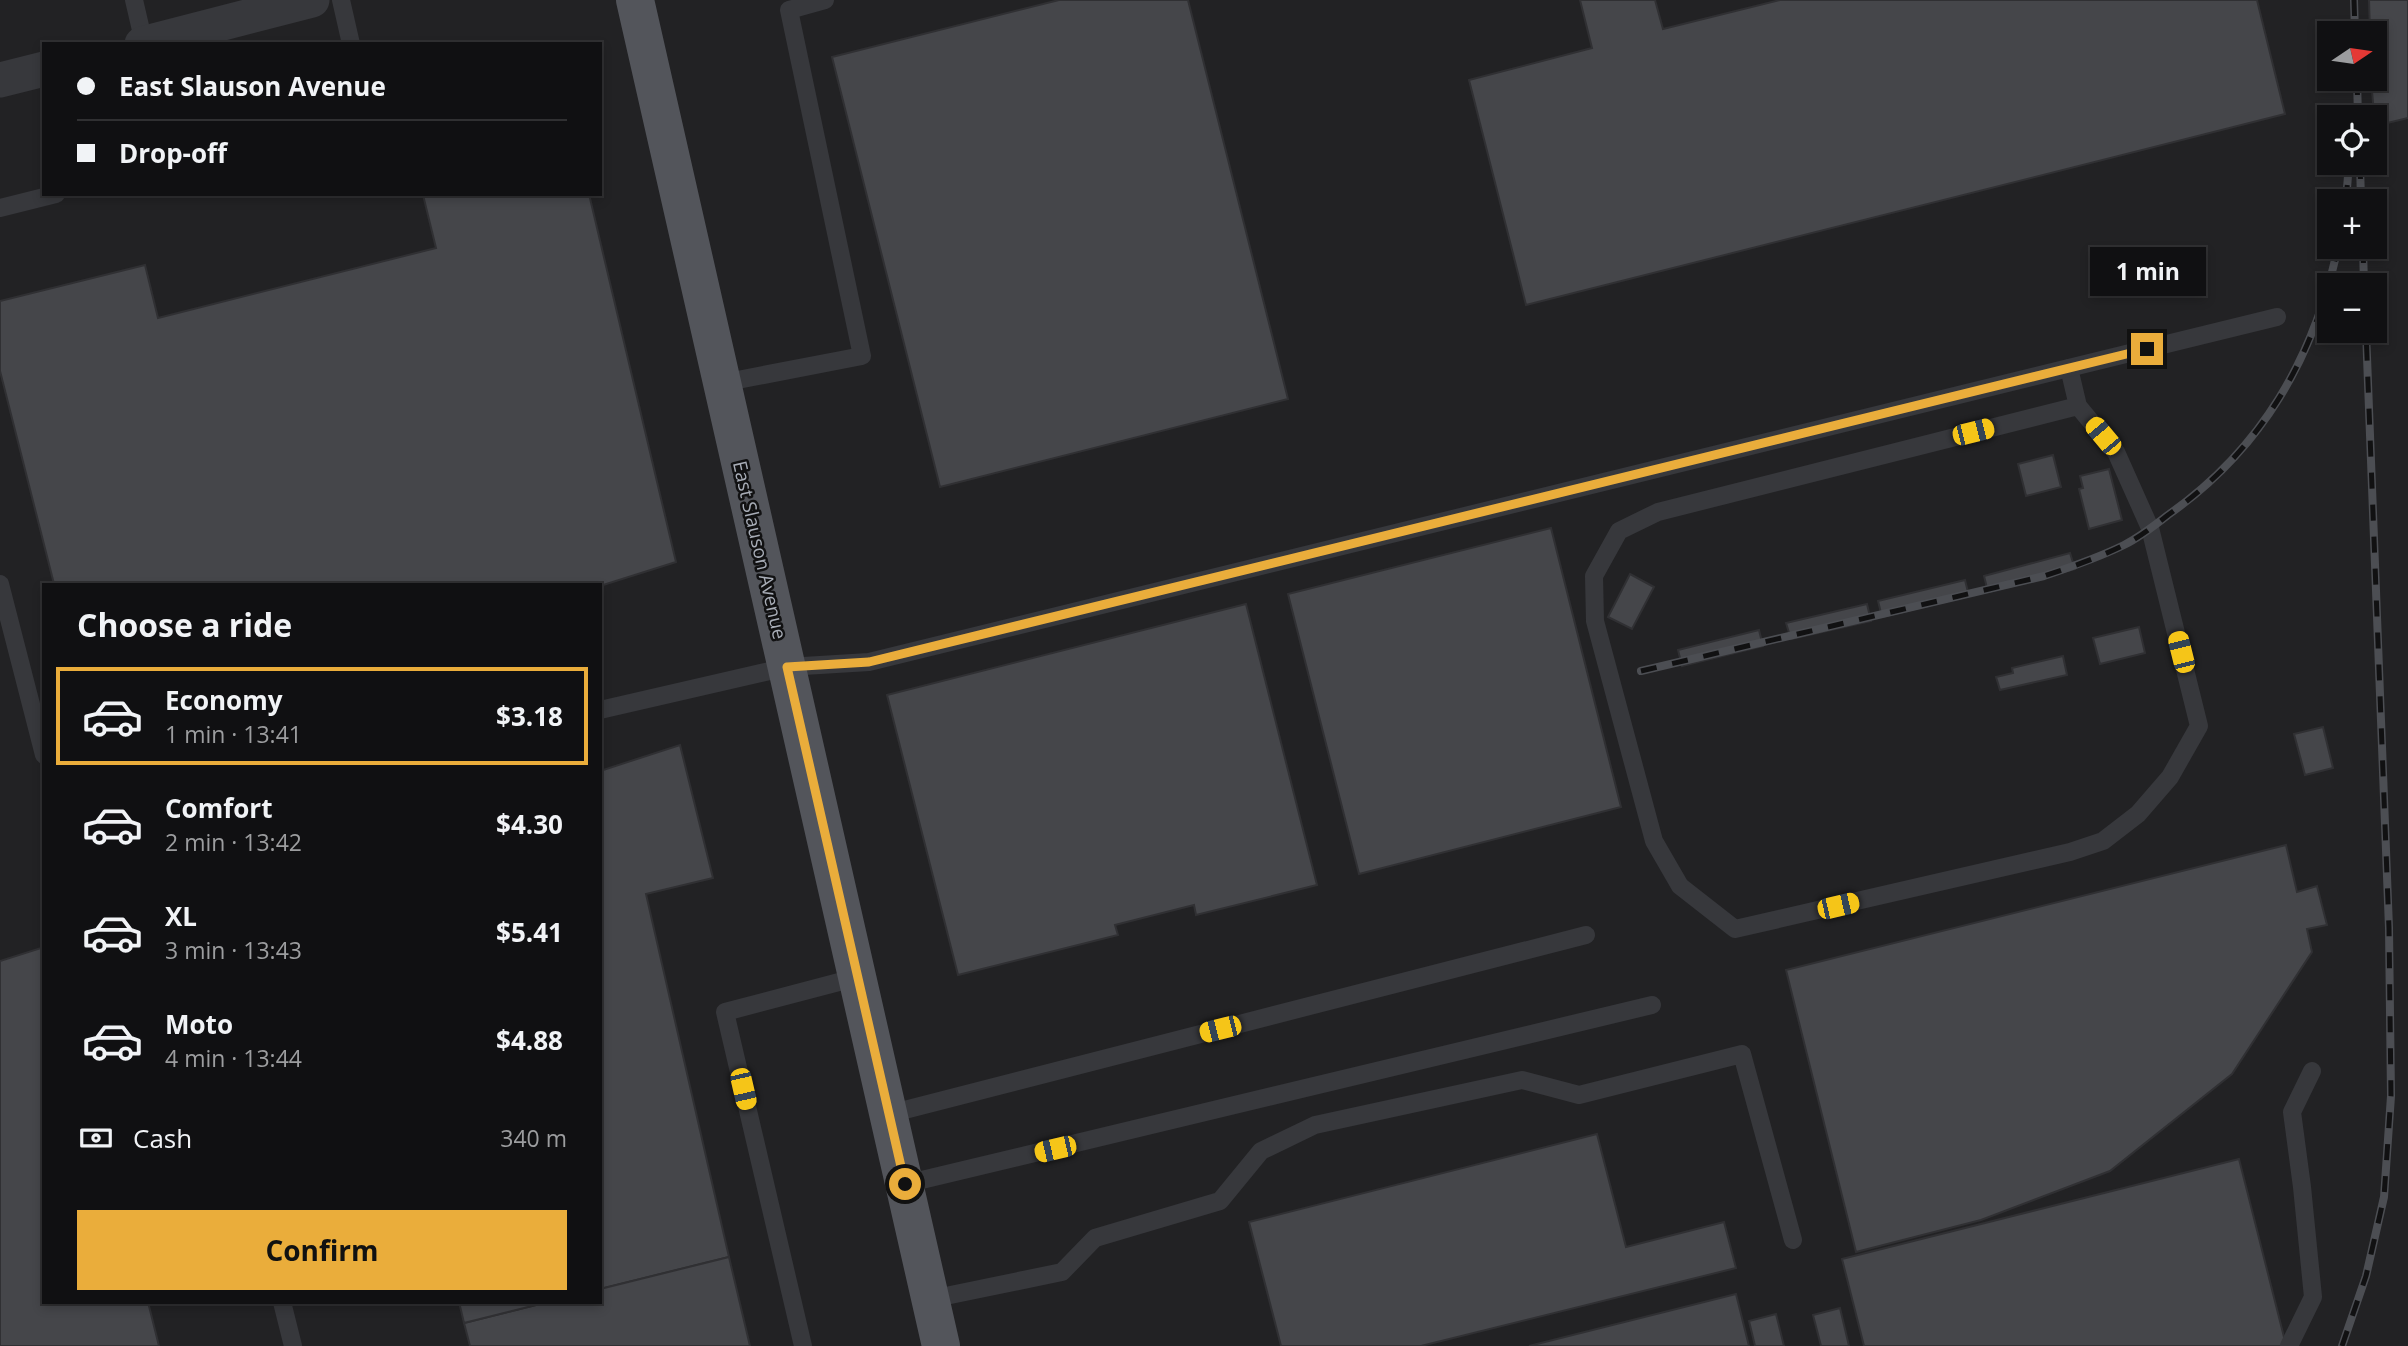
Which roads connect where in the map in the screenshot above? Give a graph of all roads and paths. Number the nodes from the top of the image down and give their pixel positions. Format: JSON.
{"nodes":[{"id":1,"x":134,"y":0,"type":"edge"},
{"id":2,"x":312,"y":0,"type":"edge"},
{"id":3,"x":341,"y":0,"type":"edge"},
{"id":4,"x":635,"y":0,"type":"edge"},
{"id":5,"x":825,"y":0,"type":"edge"},
{"id":6,"x":143,"y":42,"type":"edge"},
{"id":7,"x":147,"y":42,"type":"edge"},
{"id":8,"x":351,"y":42,"type":"edge"},
{"id":9,"x":42,"y":70,"type":"edge"},
{"id":10,"x":0,"y":80,"type":"edge"},
{"id":11,"x":48,"y":196,"type":"edge"},
{"id":12,"x":0,"y":208,"type":"edge"},
{"id":13,"x":2277,"y":317,"type":"dead end"},
{"id":14,"x":2069,"y":368,"type":"junction"},
{"id":15,"x":722,"y":383,"type":"junction"},
{"id":16,"x":2078,"y":406,"type":"junction"},
{"id":17,"x":0,"y":583,"type":"edge"},
{"id":18,"x":787,"y":667,"type":"junction"},
{"id":19,"x":602,"y":710,"type":"edge"},
{"id":20,"x":42,"y":747,"type":"edge"},
{"id":21,"x":1586,"y":935,"type":"dead end"},
{"id":22,"x":858,"y":977,"type":"junction"},
{"id":23,"x":1652,"y":1005,"type":"dead end"},
{"id":24,"x":2312,"y":1071,"type":"dead end"},
{"id":25,"x":889,"y":1114,"type":"junction"},
{"id":26,"x":905,"y":1184,"type":"junction"},
{"id":27,"x":1793,"y":1240,"type":"dead end"},
{"id":28,"x":930,"y":1299,"type":"junction"},
{"id":29,"x":282,"y":1304,"type":"edge"},
{"id":30,"x":293,"y":1346,"type":"edge"},
{"id":31,"x":803,"y":1346,"type":"edge"},
{"id":32,"x":941,"y":1346,"type":"edge"},
{"id":33,"x":2289,"y":1346,"type":"edge"}],
"edges":[{"from":1,"to":6,"type":"lane"},
{"from":2,"to":7,"type":"street"},
{"from":3,"to":8,"type":"lane"},
{"from":4,"to":15,"type":"main road","name":"East Slauson Avenue"},
{"from":5,"to":15,"type":"lane"},
{"from":9,"to":10,"type":"street"},
{"from":11,"to":12,"type":"lane"},
{"from":13,"to":14,"type":"lane"},
{"from":14,"to":16,"type":"lane"},
{"from":14,"to":18,"type":"lane"},
{"from":15,"to":18,"type":"main road","name":"East Slauson Avenue"},
{"from":16,"to":16,"type":"lane"},
{"from":17,"to":20,"type":"lane"},
{"from":18,"to":19,"type":"lane"},
{"from":18,"to":22,"type":"main road","name":"East Slauson Avenue"},
{"from":21,"to":25,"type":"lane"},
{"from":22,"to":25,"type":"main road","name":"East Slauson Avenue"},
{"from":22,"to":31,"type":"lane"},
{"from":23,"to":26,"type":"lane"},
{"from":24,"to":33,"type":"lane"},
{"from":25,"to":26,"type":"main road","name":"East Slauson Avenue"},
{"from":26,"to":28,"type":"main road","name":"East Slauson Avenue"},
{"from":27,"to":28,"type":"lane"},
{"from":28,"to":32,"type":"main road","name":"East Slauson Avenue"},
{"from":29,"to":30,"type":"lane"}]}
